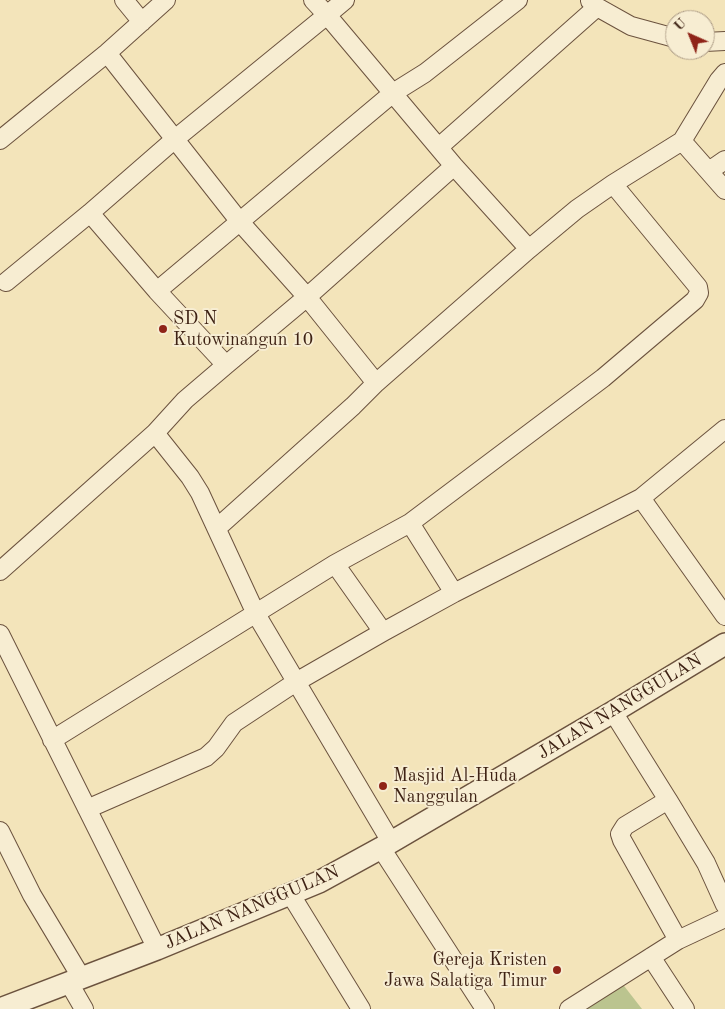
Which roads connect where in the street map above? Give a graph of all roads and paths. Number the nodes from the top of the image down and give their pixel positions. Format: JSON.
{"nodes":[{"id":1,"x":124,"y":0,"type":"edge"},
{"id":2,"x":166,"y":0,"type":"edge"},
{"id":3,"x":313,"y":0,"type":"edge"},
{"id":4,"x":345,"y":0,"type":"edge"},
{"id":5,"x":518,"y":0,"type":"edge"},
{"id":6,"x":593,"y":4,"type":"edge"},
{"id":7,"x":327,"y":15,"type":"junction"},
{"id":8,"x":142,"y":22,"type":"junction"},
{"id":9,"x":665,"y":35,"type":"edge"},
{"id":10,"x":107,"y":53,"type":"junction"},
{"id":11,"x":725,"y":73,"type":"edge"},
{"id":12,"x":393,"y":93,"type":"junction"},
{"id":13,"x":175,"y":139,"type":"junction"},
{"id":14,"x":0,"y":140,"type":"edge"},
{"id":15,"x":682,"y":141,"type":"junction"},
{"id":16,"x":440,"y":147,"type":"junction"},
{"id":17,"x":725,"y":160,"type":"edge"},
{"id":18,"x":454,"y":166,"type":"junction"},
{"id":19,"x":709,"y":171,"type":"junction"},
{"id":20,"x":613,"y":184,"type":"junction"},
{"id":21,"x":725,"y":190,"type":"edge"},
{"id":22,"x":90,"y":213,"type":"junction"},
{"id":23,"x":240,"y":222,"type":"junction"},
{"id":24,"x":529,"y":249,"type":"junction"},
{"id":25,"x":6,"y":282,"type":"dead end"},
{"id":26,"x":157,"y":291,"type":"junction"},
{"id":27,"x":307,"y":297,"type":"junction"},
{"id":28,"x":226,"y":365,"type":"junction"},
{"id":29,"x":376,"y":383,"type":"junction"},
{"id":30,"x":725,"y":428,"type":"edge"},
{"id":31,"x":154,"y":433,"type":"junction"},
{"id":32,"x":641,"y":498,"type":"junction"},
{"id":33,"x":410,"y":523,"type":"junction"},
{"id":34,"x":217,"y":528,"type":"junction"},
{"id":35,"x":335,"y":564,"type":"junction"},
{"id":36,"x":0,"y":572,"type":"edge"},
{"id":37,"x":454,"y":593,"type":"junction"},
{"id":38,"x":256,"y":614,"type":"junction"},
{"id":39,"x":725,"y":616,"type":"edge"},
{"id":40,"x":383,"y":632,"type":"junction"},
{"id":41,"x":0,"y":634,"type":"edge"},
{"id":42,"x":725,"y":644,"type":"edge"},
{"id":43,"x":296,"y":682,"type":"junction"},
{"id":44,"x":613,"y":712,"type":"junction"},
{"id":45,"x":52,"y":740,"type":"junction"},
{"id":46,"x":668,"y":800,"type":"junction"},
{"id":47,"x":88,"y":809,"type":"junction"},
{"id":48,"x":0,"y":831,"type":"edge"},
{"id":49,"x":386,"y":845,"type":"junction"},
{"id":50,"x":291,"y":895,"type":"junction"},
{"id":51,"x":725,"y":905,"type":"edge"},
{"id":52,"x":725,"y":918,"type":"edge"},
{"id":53,"x":678,"y":940,"type":"junction"},
{"id":54,"x":157,"y":949,"type":"junction"},
{"id":55,"x":650,"y":958,"type":"junction"},
{"id":56,"x":75,"y":980,"type":"junction"},
{"id":57,"x":0,"y":1008,"type":"edge"},
{"id":58,"x":84,"y":1009,"type":"edge"},
{"id":59,"x":361,"y":1009,"type":"edge"},
{"id":60,"x":485,"y":1009,"type":"edge"},
{"id":61,"x":570,"y":1009,"type":"edge"},
{"id":62,"x":685,"y":1009,"type":"edge"}],
"edges":[{"from":1,"to":8,"type":"street"},
{"from":2,"to":8,"type":"street"},
{"from":3,"to":7,"type":"street"},
{"from":4,"to":7,"type":"street"},
{"from":5,"to":12,"type":"street"},
{"from":6,"to":9,"type":"street"},
{"from":6,"to":16,"type":"street"},
{"from":7,"to":12,"type":"street"},
{"from":7,"to":13,"type":"street"},
{"from":8,"to":10,"type":"street"},
{"from":10,"to":13,"type":"street"},
{"from":10,"to":14,"type":"street"},
{"from":11,"to":15,"type":"street"},
{"from":12,"to":16,"type":"street"},
{"from":12,"to":23,"type":"street"},
{"from":13,"to":22,"type":"street"},
{"from":13,"to":23,"type":"street"},
{"from":15,"to":19,"type":"street"},
{"from":15,"to":20,"type":"street"},
{"from":16,"to":18,"type":"street"},
{"from":17,"to":19,"type":"street"},
{"from":18,"to":24,"type":"street"},
{"from":18,"to":27,"type":"street"},
{"from":19,"to":21,"type":"street"},
{"from":20,"to":24,"type":"street"},
{"from":20,"to":33,"type":"street"},
{"from":22,"to":25,"type":"street"},
{"from":22,"to":26,"type":"street"},
{"from":23,"to":26,"type":"street"},
{"from":23,"to":27,"type":"street"},
{"from":24,"to":29,"type":"street"},
{"from":26,"to":28,"type":"street"},
{"from":27,"to":28,"type":"street"},
{"from":27,"to":29,"type":"street"},
{"from":28,"to":31,"type":"street"},
{"from":29,"to":34,"type":"street"},
{"from":30,"to":32,"type":"street"},
{"from":31,"to":34,"type":"street"},
{"from":31,"to":36,"type":"street"},
{"from":32,"to":37,"type":"street"},
{"from":32,"to":39,"type":"street"},
{"from":33,"to":35,"type":"street"},
{"from":33,"to":37,"type":"street"},
{"from":34,"to":38,"type":"street"},
{"from":35,"to":38,"type":"street"},
{"from":35,"to":40,"type":"street"},
{"from":37,"to":40,"type":"street"},
{"from":38,"to":43,"type":"street"},
{"from":38,"to":45,"type":"street"},
{"from":40,"to":43,"type":"street"},
{"from":41,"to":45,"type":"street"},
{"from":42,"to":44,"type":"street","name":"JALAN NANGGULAN"},
{"from":43,"to":47,"type":"street"},
{"from":43,"to":49,"type":"street"},
{"from":44,"to":46,"type":"street"},
{"from":44,"to":49,"type":"street","name":"JALAN NANGGULAN"},
{"from":45,"to":47,"type":"street"},
{"from":46,"to":51,"type":"street"},
{"from":46,"to":53,"type":"street"},
{"from":47,"to":54,"type":"street"},
{"from":48,"to":56,"type":"street"},
{"from":49,"to":50,"type":"street","name":"JALAN NANGGULAN"},
{"from":49,"to":60,"type":"street"},
{"from":50,"to":54,"type":"street","name":"JALAN NANGGULAN"},
{"from":50,"to":59,"type":"street"},
{"from":52,"to":53,"type":"street"},
{"from":53,"to":55,"type":"street"},
{"from":54,"to":56,"type":"street","name":"JALAN NANGGULAN"},
{"from":55,"to":61,"type":"street"},
{"from":55,"to":62,"type":"street"},
{"from":56,"to":57,"type":"street","name":"JALAN NANGGULAN"},
{"from":56,"to":58,"type":"street"}]}
